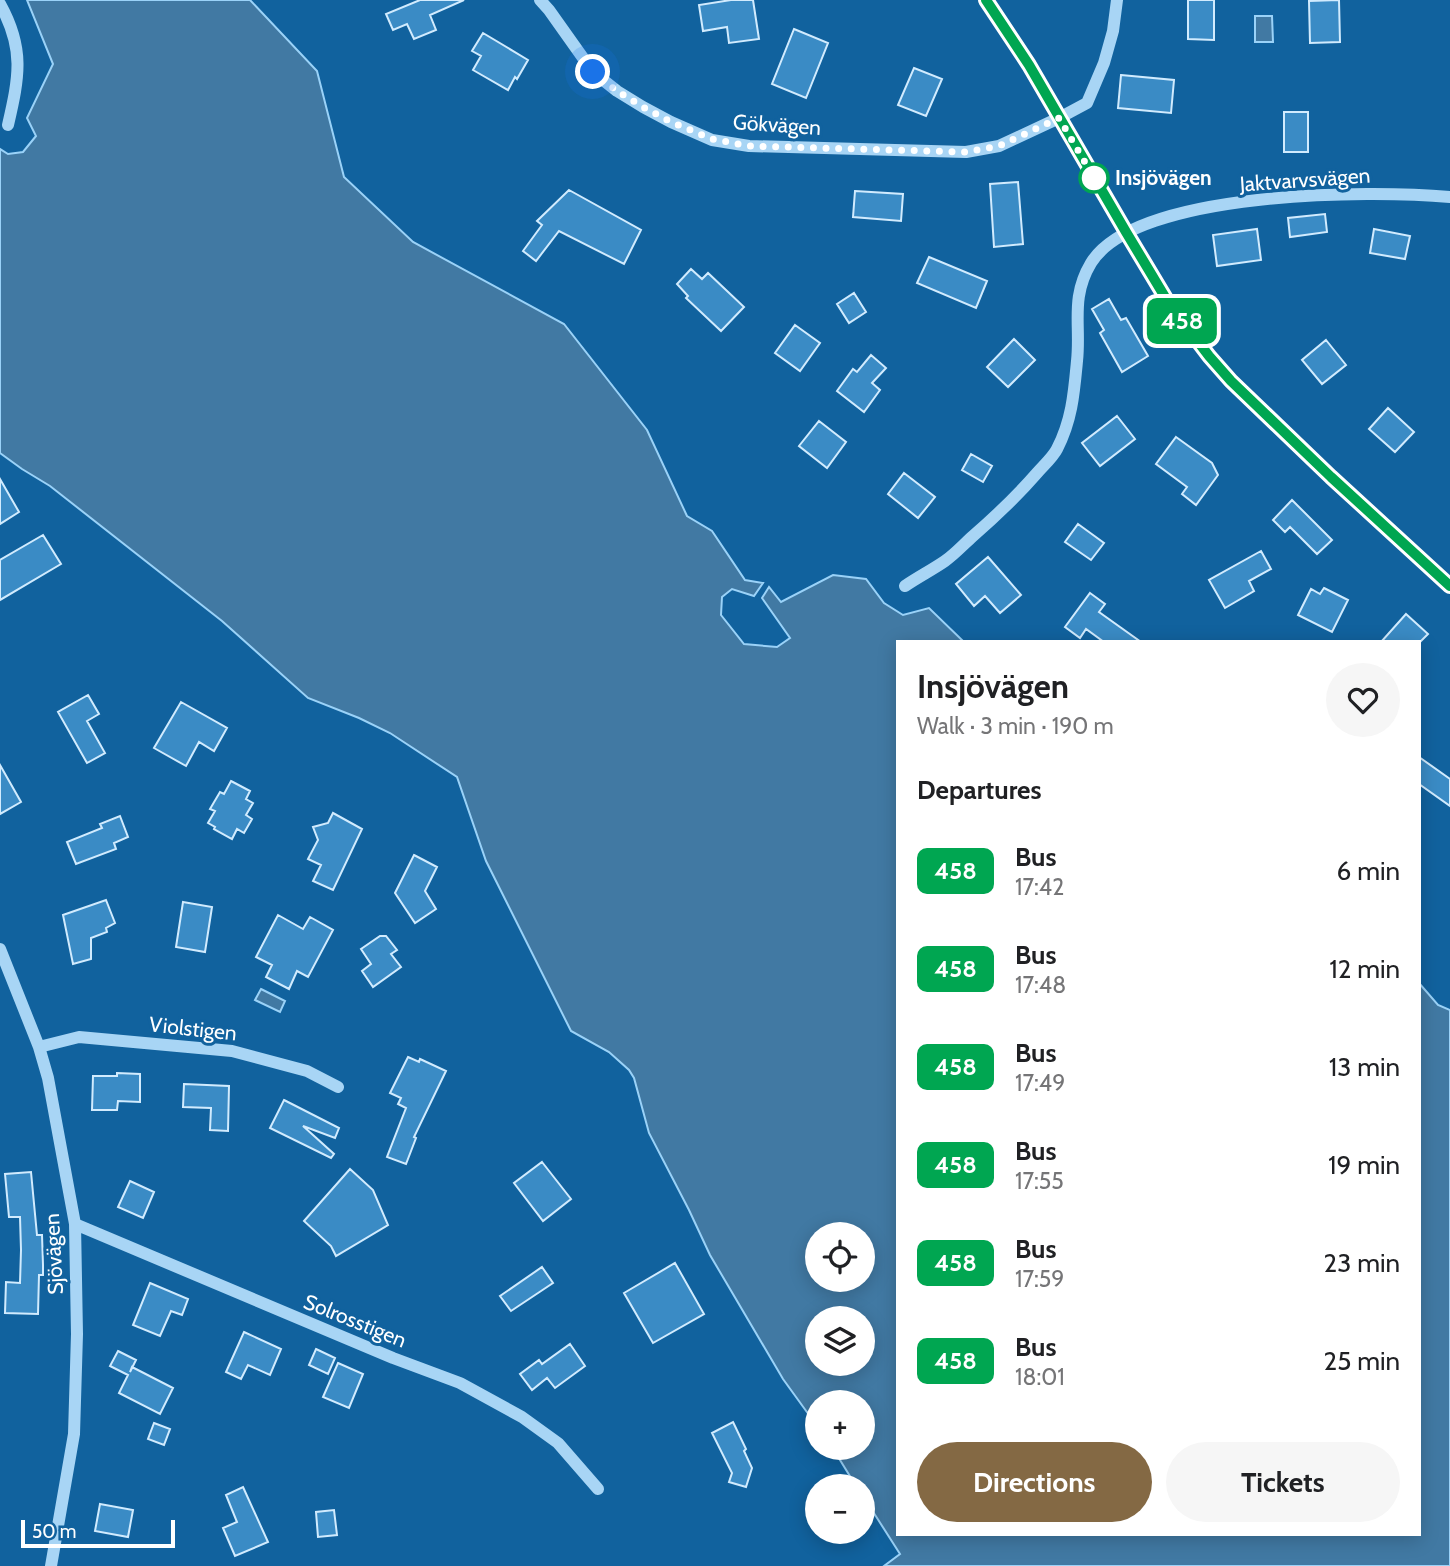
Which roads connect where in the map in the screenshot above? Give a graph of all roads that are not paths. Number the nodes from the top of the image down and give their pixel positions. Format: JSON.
{"nodes":[{"id":1,"x":540,"y":0,"type":"edge"},
{"id":2,"x":986,"y":0,"type":"edge"},
{"id":3,"x":1118,"y":0,"type":"edge"},
{"id":4,"x":0,"y":4,"type":"edge"},
{"id":5,"x":1059,"y":118,"type":"junction"},
{"id":6,"x":8,"y":125,"type":"dead end"},
{"id":7,"x":1450,"y":197,"type":"edge"},
{"id":8,"x":1126,"y":232,"type":"junction"},
{"id":9,"x":905,"y":586,"type":"dead end"},
{"id":10,"x":1450,"y":586,"type":"edge"},
{"id":11,"x":0,"y":949,"type":"edge"},
{"id":12,"x":38,"y":1046,"type":"junction"},
{"id":13,"x":338,"y":1087,"type":"dead end"},
{"id":14,"x":75,"y":1224,"type":"junction"},
{"id":15,"x":598,"y":1489,"type":"dead end"},
{"id":16,"x":51,"y":1566,"type":"edge"}],
"edges":[{"from":1,"to":5,"type":"street","name":"Gökvägen"},
{"from":2,"to":5,"type":"street"},
{"from":3,"to":5,"type":"street","name":"Gökvägen"},
{"from":4,"to":6,"type":"street"},
{"from":5,"to":8,"type":"street"},
{"from":7,"to":8,"type":"street","name":"Jaktvarvsvägen"},
{"from":8,"to":9,"type":"street"},
{"from":8,"to":10,"type":"street"},
{"from":11,"to":12,"type":"street","name":"Sjövägen"},
{"from":12,"to":13,"type":"street","name":"Violstigen"},
{"from":12,"to":14,"type":"street","name":"Sjövägen"},
{"from":14,"to":15,"type":"street","name":"Solrosstigen"},
{"from":14,"to":16,"type":"street","name":"Sjövägen"}]}
